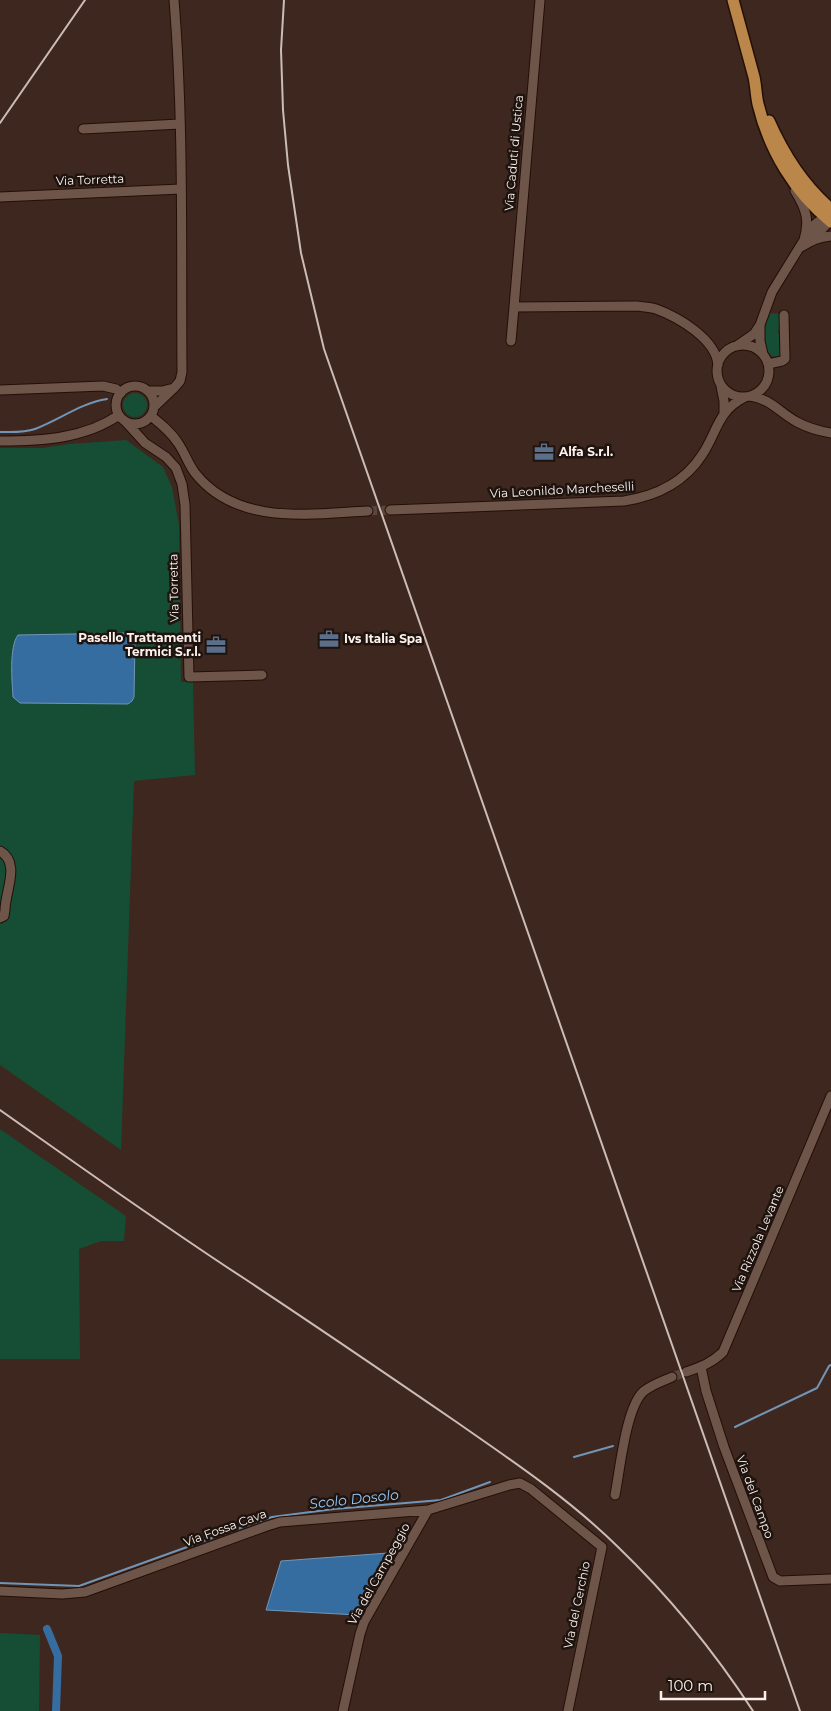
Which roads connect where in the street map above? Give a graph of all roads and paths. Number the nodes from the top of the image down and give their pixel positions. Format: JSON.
{"nodes":[{"id":1,"x":174,"y":0,"type":"edge"},
{"id":2,"x":540,"y":0,"type":"edge"},
{"id":3,"x":733,"y":0,"type":"edge"},
{"id":4,"x":756,"y":87,"type":"junction"},
{"id":5,"x":180,"y":124,"type":"junction"},
{"id":6,"x":83,"y":129,"type":"dead end"},
{"id":7,"x":768,"y":136,"type":"junction"},
{"id":8,"x":181,"y":189,"type":"junction"},
{"id":9,"x":0,"y":197,"type":"edge"},
{"id":10,"x":830,"y":216,"type":"edge"},
{"id":11,"x":831,"y":236,"type":"edge"},
{"id":12,"x":806,"y":242,"type":"junction"},
{"id":13,"x":514,"y":307,"type":"junction"},
{"id":14,"x":784,"y":315,"type":"dead end"},
{"id":15,"x":760,"y":325,"type":"junction"},
{"id":16,"x":511,"y":341,"type":"dead end"},
{"id":17,"x":709,"y":344,"type":"junction"},
{"id":18,"x":735,"y":346,"type":"junction"},
{"id":19,"x":764,"y":355,"type":"junction"},
{"id":20,"x":768,"y":364,"type":"junction"},
{"id":21,"x":718,"y":365,"type":"junction"},
{"id":22,"x":720,"y":382,"type":"junction"},
{"id":23,"x":767,"y":382,"type":"junction"},
{"id":24,"x":174,"y":388,"type":"junction"},
{"id":25,"x":0,"y":390,"type":"edge"},
{"id":26,"x":148,"y":391,"type":"junction"},
{"id":27,"x":121,"y":393,"type":"junction"},
{"id":28,"x":748,"y":396,"type":"junction"},
{"id":29,"x":773,"y":405,"type":"junction"},
{"id":30,"x":154,"y":407,"type":"junction"},
{"id":31,"x":724,"y":413,"type":"junction"},
{"id":32,"x":122,"y":418,"type":"junction"},
{"id":33,"x":148,"y":419,"type":"junction"},
{"id":34,"x":831,"y":433,"type":"edge"},
{"id":35,"x":0,"y":441,"type":"edge"},
{"id":36,"x":145,"y":443,"type":"junction"},
{"id":37,"x":390,"y":510,"type":"tunnel mouth"},
{"id":38,"x":368,"y":511,"type":"tunnel mouth"},
{"id":39,"x":262,"y":675,"type":"dead end"},
{"id":40,"x":0,"y":851,"type":"edge"},
{"id":41,"x":0,"y":918,"type":"edge"},
{"id":42,"x":831,"y":1096,"type":"edge"},
{"id":43,"x":701,"y":1367,"type":"junction"},
{"id":44,"x":686,"y":1372,"type":"tunnel mouth"},
{"id":45,"x":672,"y":1377,"type":"tunnel mouth"},
{"id":46,"x":520,"y":1483,"type":"joint"},
{"id":47,"x":615,"y":1495,"type":"dead end"},
{"id":48,"x":428,"y":1510,"type":"junction"},
{"id":49,"x":831,"y":1580,"type":"edge"},
{"id":50,"x":0,"y":1591,"type":"edge"},
{"id":51,"x":344,"y":1711,"type":"edge"},
{"id":52,"x":568,"y":1711,"type":"edge"}],
"edges":[{"from":1,"to":5,"type":"street"},
{"from":2,"to":13,"type":"street","name":"Via Caduti di Ustica"},
{"from":3,"to":4,"type":"main road"},
{"from":4,"to":7,"type":"main road"},
{"from":4,"to":10,"type":"main road"},
{"from":5,"to":6,"type":"street"},
{"from":5,"to":8,"type":"street"},
{"from":7,"to":10,"type":"main road"},
{"from":7,"to":12,"type":"street"},
{"from":8,"to":9,"type":"street","name":"Via Torretta"},
{"from":8,"to":24,"type":"street"},
{"from":10,"to":12,"type":"street"},
{"from":11,"to":12,"type":"street"},
{"from":12,"to":15,"type":"street"},
{"from":13,"to":16,"type":"street","name":"Via Caduti di Ustica"},
{"from":13,"to":17,"type":"street"},
{"from":14,"to":20,"type":"street"},
{"from":15,"to":18,"type":"street"},
{"from":15,"to":19,"type":"street"},
{"from":17,"to":18,"type":"street"},
{"from":17,"to":21,"type":"street"},
{"from":18,"to":19,"type":"street"},
{"from":18,"to":21,"type":"street"},
{"from":19,"to":20,"type":"street"},
{"from":20,"to":23,"type":"street"},
{"from":21,"to":22,"type":"street"},
{"from":22,"to":28,"type":"street"},
{"from":22,"to":31,"type":"street"},
{"from":23,"to":28,"type":"street"},
{"from":23,"to":29,"type":"street"},
{"from":24,"to":26,"type":"street"},
{"from":24,"to":30,"type":"street"},
{"from":25,"to":27,"type":"street"},
{"from":26,"to":27,"type":"street"},
{"from":26,"to":30,"type":"street"},
{"from":27,"to":32,"type":"street"},
{"from":28,"to":29,"type":"street"},
{"from":28,"to":31,"type":"street","name":"Via Leonildo Marcheselli"},
{"from":29,"to":34,"type":"street"},
{"from":30,"to":33,"type":"street"},
{"from":31,"to":37,"type":"street","name":"Via Leonildo Marcheselli"},
{"from":32,"to":33,"type":"street"},
{"from":32,"to":35,"type":"street"},
{"from":32,"to":36,"type":"street","name":"Via Torretta"},
{"from":33,"to":36,"type":"street"},
{"from":33,"to":38,"type":"street"},
{"from":36,"to":39,"type":"street","name":"Via Torretta"},
{"from":40,"to":41,"type":"street"},
{"from":42,"to":43,"type":"street","name":"Via Rizzola Levante"},
{"from":43,"to":44,"type":"street","name":"Via Rizzola Levante"},
{"from":43,"to":49,"type":"street","name":"Via del Campo"},
{"from":45,"to":47,"type":"street"},
{"from":46,"to":48,"type":"street","name":"Via Fossa Cava"},
{"from":46,"to":52,"type":"street","name":"Via del Cerchio"},
{"from":48,"to":50,"type":"street","name":"Via Fossa Cava"},
{"from":48,"to":51,"type":"street","name":"Via del Campeggio"}]}
